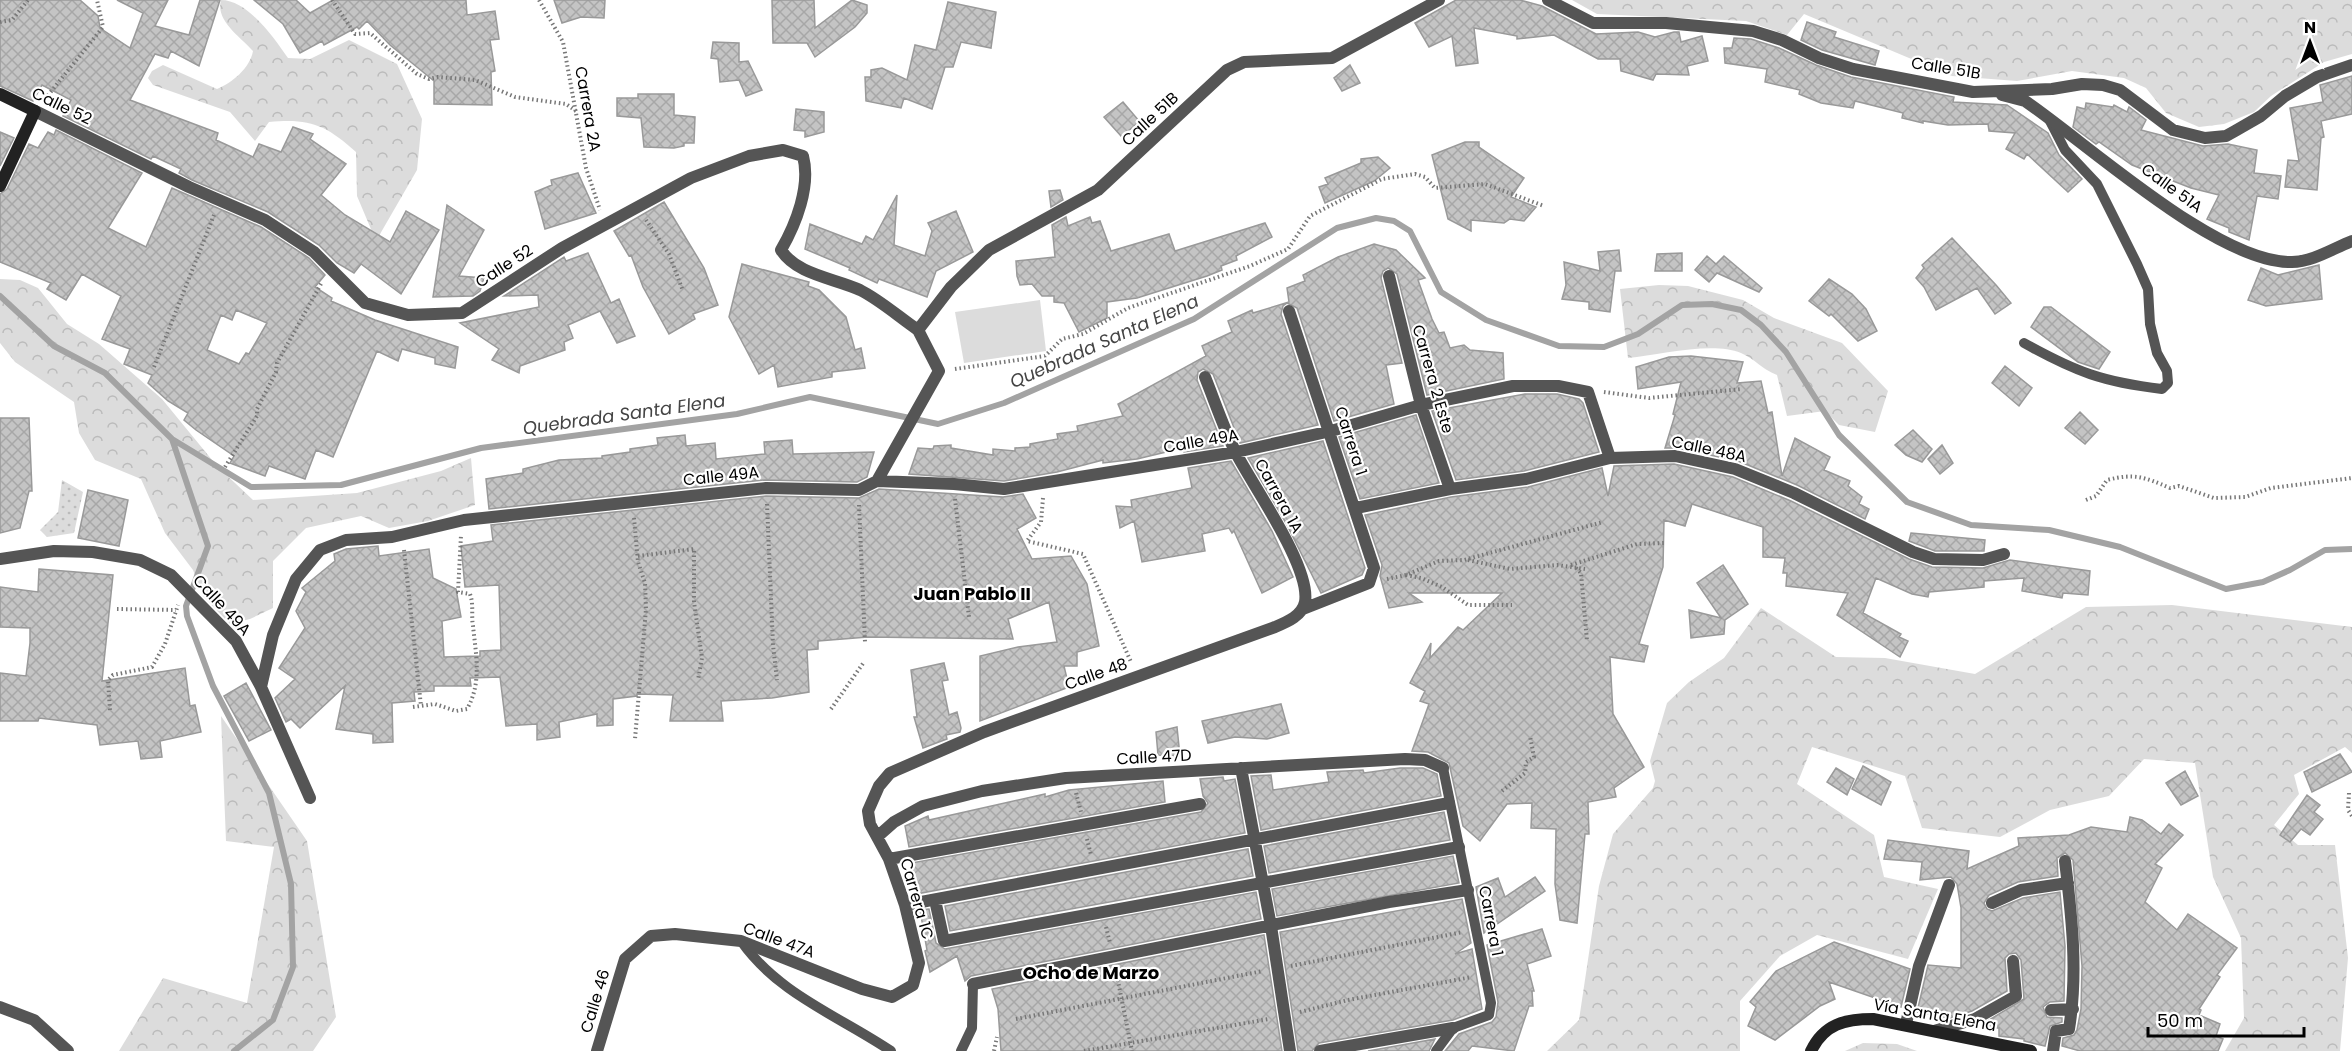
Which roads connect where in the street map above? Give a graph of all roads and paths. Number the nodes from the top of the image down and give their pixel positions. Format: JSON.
{"nodes":[{"id":1,"x":28,"y":0,"type":"edge"},
{"id":2,"x":97,"y":0,"type":"edge"},
{"id":3,"x":332,"y":0,"type":"edge"},
{"id":4,"x":539,"y":0,"type":"edge"},
{"id":5,"x":1439,"y":0,"type":"edge"},
{"id":6,"x":1548,"y":0,"type":"edge"},
{"id":7,"x":0,"y":22,"type":"edge"},
{"id":8,"x":2352,"y":65,"type":"edge"},
{"id":9,"x":1987,"y":91,"type":"junction"},
{"id":10,"x":0,"y":94,"type":"edge"},
{"id":11,"x":35,"y":111,"type":"junction"},
{"id":12,"x":576,"y":111,"type":"junction"},
{"id":13,"x":2050,"y":121,"type":"junction"},
{"id":14,"x":0,"y":186,"type":"edge"},
{"id":15,"x":220,"y":201,"type":"junction"},
{"id":16,"x":640,"y":206,"type":"junction"},
{"id":17,"x":1544,"y":206,"type":"dead end"},
{"id":18,"x":605,"y":226,"type":"junction"},
{"id":19,"x":2352,"y":240,"type":"edge"},
{"id":20,"x":331,"y":269,"type":"junction"},
{"id":21,"x":1389,"y":276,"type":"dead end"},
{"id":22,"x":683,"y":291,"type":"dead end"},
{"id":23,"x":1289,"y":311,"type":"dead end"},
{"id":24,"x":918,"y":330,"type":"junction"},
{"id":25,"x":2024,"y":343,"type":"dead end"},
{"id":26,"x":154,"y":367,"type":"dead end"},
{"id":27,"x":939,"y":371,"type":"junction"},
{"id":28,"x":1205,"y":376,"type":"dead end"},
{"id":29,"x":1742,"y":389,"type":"dead end"},
{"id":30,"x":1588,"y":392,"type":"junction"},
{"id":31,"x":1421,"y":405,"type":"junction"},
{"id":32,"x":1331,"y":431,"type":"junction"},
{"id":33,"x":1236,"y":452,"type":"junction"},
{"id":34,"x":1610,"y":458,"type":"junction"},
{"id":35,"x":225,"y":466,"type":"dead end"},
{"id":36,"x":2352,"y":478,"type":"edge"},
{"id":37,"x":877,"y":481,"type":"junction"},
{"id":38,"x":1045,"y":483,"type":"junction"},
{"id":39,"x":954,"y":484,"type":"junction"},
{"id":40,"x":766,"y":488,"type":"junction"},
{"id":41,"x":1449,"y":489,"type":"junction"},
{"id":42,"x":859,"y":490,"type":"junction"},
{"id":43,"x":2086,"y":500,"type":"dead end"},
{"id":44,"x":633,"y":502,"type":"junction"},
{"id":45,"x":1356,"y":508,"type":"junction"},
{"id":46,"x":464,"y":520,"type":"junction"},
{"id":47,"x":1603,"y":522,"type":"dead end"},
{"id":48,"x":402,"y":534,"type":"junction"},
{"id":49,"x":1665,"y":543,"type":"dead end"},
{"id":50,"x":2004,"y":554,"type":"dead end"},
{"id":51,"x":638,"y":556,"type":"junction"},
{"id":52,"x":0,"y":559,"type":"edge"},
{"id":53,"x":1464,"y":560,"type":"junction"},
{"id":54,"x":1567,"y":566,"type":"junction"},
{"id":55,"x":1576,"y":567,"type":"junction"},
{"id":56,"x":1585,"y":569,"type":"dead end"},
{"id":57,"x":1406,"y":575,"type":"junction"},
{"id":58,"x":1369,"y":583,"type":"junction"},
{"id":59,"x":182,"y":587,"type":"junction"},
{"id":60,"x":1304,"y":605,"type":"junction"},
{"id":61,"x":1512,"y":605,"type":"dead end"},
{"id":62,"x":117,"y":609,"type":"dead end"},
{"id":63,"x":176,"y":610,"type":"junction"},
{"id":64,"x":969,"y":617,"type":"dead end"},
{"id":65,"x":1587,"y":641,"type":"dead end"},
{"id":66,"x":865,"y":642,"type":"dead end"},
{"id":67,"x":864,"y":662,"type":"dead end"},
{"id":68,"x":1138,"y":676,"type":"junction"},
{"id":69,"x":698,"y":680,"type":"dead end"},
{"id":70,"x":777,"y":680,"type":"dead end"},
{"id":71,"x":261,"y":687,"type":"junction"},
{"id":72,"x":421,"y":706,"type":"junction"},
{"id":73,"x":413,"y":707,"type":"dead end"},
{"id":74,"x":831,"y":709,"type":"dead end"},
{"id":75,"x":110,"y":710,"type":"dead end"},
{"id":76,"x":1530,"y":736,"type":"dead end"},
{"id":77,"x":636,"y":739,"type":"dead end"},
{"id":78,"x":1241,"y":768,"type":"junction"},
{"id":79,"x":1443,"y":768,"type":"joint"},
{"id":80,"x":890,"y":773,"type":"joint"},
{"id":81,"x":1502,"y":791,"type":"dead end"},
{"id":82,"x":2349,"y":794,"type":"dead end"},
{"id":83,"x":310,"y":798,"type":"dead end"},
{"id":84,"x":1449,"y":803,"type":"junction"},
{"id":85,"x":1200,"y":804,"type":"dead end"},
{"id":86,"x":2352,"y":816,"type":"edge"},
{"id":87,"x":877,"y":837,"type":"junction"},
{"id":88,"x":1255,"y":839,"type":"junction"},
{"id":89,"x":1459,"y":847,"type":"junction"},
{"id":90,"x":889,"y":859,"type":"junction"},
{"id":91,"x":2065,"y":861,"type":"dead end"},
{"id":92,"x":1263,"y":882,"type":"junction"},
{"id":93,"x":2068,"y":883,"type":"junction"},
{"id":94,"x":1949,"y":885,"type":"dead end"},
{"id":95,"x":1468,"y":890,"type":"junction"},
{"id":96,"x":934,"y":900,"type":"junction"},
{"id":97,"x":1992,"y":903,"type":"dead end"},
{"id":98,"x":905,"y":905,"type":"junction"},
{"id":99,"x":1271,"y":926,"type":"junction"},
{"id":100,"x":1476,"y":930,"type":"junction"},
{"id":101,"x":651,"y":936,"type":"joint"},
{"id":102,"x":741,"y":941,"type":"junction"},
{"id":103,"x":2013,"y":962,"type":"dead end"},
{"id":104,"x":1277,"y":968,"type":"junction"},
{"id":105,"x":973,"y":984,"type":"joint"},
{"id":106,"x":892,"y":997,"type":"joint"},
{"id":107,"x":0,"y":1007,"type":"edge"},
{"id":108,"x":2073,"y":1009,"type":"junction"},
{"id":109,"x":2051,"y":1010,"type":"dead end"},
{"id":110,"x":1016,"y":1018,"type":"dead end"},
{"id":111,"x":1906,"y":1024,"type":"junction"},
{"id":112,"x":1453,"y":1028,"type":"junction"},
{"id":113,"x":1933,"y":1031,"type":"junction"},
{"id":114,"x":997,"y":1037,"type":"dead end"},
{"id":115,"x":68,"y":1051,"type":"edge"},
{"id":116,"x":597,"y":1051,"type":"edge"},
{"id":117,"x":891,"y":1051,"type":"edge"},
{"id":118,"x":961,"y":1051,"type":"edge"},
{"id":119,"x":994,"y":1051,"type":"edge"},
{"id":120,"x":1290,"y":1051,"type":"edge"},
{"id":121,"x":1320,"y":1051,"type":"edge"},
{"id":122,"x":1436,"y":1051,"type":"edge"},
{"id":123,"x":1811,"y":1051,"type":"edge"},
{"id":124,"x":2031,"y":1051,"type":"edge"},
{"id":125,"x":2052,"y":1051,"type":"edge"}],
"edges":[{"from":1,"to":7,"type":"path"},
{"from":2,"to":11,"type":"path"},
{"from":3,"to":12,"type":"path"},
{"from":4,"to":12,"type":"path","name":"Carrera 2A"},
{"from":5,"to":24,"type":"street","name":"Calle 51B"},
{"from":6,"to":9,"type":"street","name":"Calle 51B"},
{"from":8,"to":9,"type":"street","name":"Calle 51B"},
{"from":9,"to":13,"type":"street","name":"Calle 51A"},
{"from":10,"to":11,"type":"main road","name":"Calle 52"},
{"from":11,"to":14,"type":"main road"},
{"from":11,"to":15,"type":"street","name":"Calle 52"},
{"from":12,"to":18,"type":"path","name":"Carrera 2A"},
{"from":13,"to":19,"type":"street","name":"Calle 51A"},
{"from":13,"to":25,"type":"lane"},
{"from":15,"to":20,"type":"street","name":"Calle 52"},
{"from":15,"to":26,"type":"path"},
{"from":16,"to":18,"type":"street","name":"Calle 52"},
{"from":16,"to":22,"type":"path"},
{"from":16,"to":24,"type":"street","name":"Calle 52"},
{"from":17,"to":27,"type":"path"},
{"from":18,"to":20,"type":"street","name":"Calle 52"},
{"from":20,"to":35,"type":"path"},
{"from":21,"to":31,"type":"street","name":"Carrera 2 Este"},
{"from":23,"to":32,"type":"street","name":"Carrera 1"},
{"from":24,"to":27,"type":"street"},
{"from":27,"to":37,"type":"street"},
{"from":28,"to":33,"type":"street","name":"Carrera 1A"},
{"from":29,"to":30,"type":"path"},
{"from":30,"to":31,"type":"street","name":"Calle 49A"},
{"from":30,"to":34,"type":"street"},
{"from":31,"to":32,"type":"street","name":"Calle 49A"},
{"from":31,"to":41,"type":"street","name":"Carrera 2 Este"},
{"from":32,"to":33,"type":"street","name":"Calle 49A"},
{"from":32,"to":45,"type":"street","name":"Carrera 1"},
{"from":33,"to":38,"type":"street","name":"Calle 49A"},
{"from":33,"to":60,"type":"street","name":"Carrera 1A"},
{"from":34,"to":41,"type":"street","name":"Calle 48A"},
{"from":34,"to":50,"type":"street","name":"Calle 48A"},
{"from":36,"to":43,"type":"path"},
{"from":37,"to":39,"type":"street","name":"Calle 49A"},
{"from":37,"to":42,"type":"street","name":"Calle 49A"},
{"from":38,"to":39,"type":"street","name":"Calle 49A"},
{"from":38,"to":68,"type":"path"},
{"from":39,"to":64,"type":"path"},
{"from":40,"to":42,"type":"street","name":"Calle 49A"},
{"from":40,"to":44,"type":"street","name":"Calle 49A"},
{"from":40,"to":70,"type":"path"},
{"from":41,"to":45,"type":"street","name":"Calle 48A"},
{"from":42,"to":66,"type":"path"},
{"from":44,"to":46,"type":"street","name":"Calle 49A"},
{"from":44,"to":51,"type":"path"},
{"from":45,"to":58,"type":"street","name":"Carrera 1"},
{"from":46,"to":48,"type":"street","name":"Calle 49A"},
{"from":46,"to":72,"type":"path"},
{"from":47,"to":53,"type":"path"},
{"from":48,"to":71,"type":"street","name":"Calle 49A"},
{"from":48,"to":72,"type":"path"},
{"from":49,"to":54,"type":"path"},
{"from":51,"to":69,"type":"path"},
{"from":51,"to":77,"type":"path"},
{"from":52,"to":59,"type":"street","name":"Calle 49A"},
{"from":53,"to":54,"type":"path"},
{"from":53,"to":57,"type":"path"},
{"from":54,"to":55,"type":"path"},
{"from":55,"to":56,"type":"path"},
{"from":55,"to":65,"type":"path"},
{"from":57,"to":58,"type":"path"},
{"from":57,"to":61,"type":"path"},
{"from":58,"to":60,"type":"street","name":"Calle 48"},
{"from":59,"to":63,"type":"path"},
{"from":59,"to":71,"type":"street","name":"Calle 49A"},
{"from":60,"to":68,"type":"street","name":"Calle 48"},
{"from":62,"to":63,"type":"path"},
{"from":63,"to":75,"type":"path"},
{"from":67,"to":74,"type":"path"},
{"from":68,"to":80,"type":"street","name":"Calle 48"},
{"from":71,"to":83,"type":"street"},
{"from":72,"to":73,"type":"path"},
{"from":76,"to":81,"type":"path"},
{"from":78,"to":79,"type":"street","name":"Calle 47D"},
{"from":78,"to":87,"type":"street","name":"Calle 47D"},
{"from":78,"to":88,"type":"street"},
{"from":79,"to":84,"type":"lane","name":"Carrera 1"},
{"from":80,"to":87,"type":"street","name":"Carrera 1C"},
{"from":82,"to":86,"type":"path"},
{"from":84,"to":88,"type":"street"},
{"from":84,"to":89,"type":"lane","name":"Carrera 1"},
{"from":85,"to":90,"type":"street"},
{"from":87,"to":90,"type":"street","name":"Carrera 1C"},
{"from":88,"to":92,"type":"street"},
{"from":88,"to":96,"type":"street"},
{"from":89,"to":92,"type":"street"},
{"from":89,"to":95,"type":"lane","name":"Carrera 1"},
{"from":90,"to":98,"type":"street","name":"Carrera 1C"},
{"from":91,"to":93,"type":"street"},
{"from":92,"to":96,"type":"street"},
{"from":92,"to":99,"type":"street"},
{"from":93,"to":97,"type":"street"},
{"from":93,"to":108,"type":"street"},
{"from":94,"to":111,"type":"street"},
{"from":95,"to":99,"type":"street"},
{"from":95,"to":100,"type":"lane","name":"Carrera 1"},
{"from":96,"to":98,"type":"street"},
{"from":98,"to":106,"type":"street","name":"Carrera 1C"},
{"from":99,"to":104,"type":"street"},
{"from":99,"to":105,"type":"street"},
{"from":100,"to":104,"type":"path"},
{"from":100,"to":112,"type":"lane","name":"Carrera 1"},
{"from":101,"to":102,"type":"street","name":"Calle 47A"},
{"from":101,"to":116,"type":"street","name":"Calle 46"},
{"from":102,"to":106,"type":"street","name":"Calle 47A"},
{"from":102,"to":117,"type":"lane"},
{"from":103,"to":113,"type":"street"},
{"from":104,"to":110,"type":"path"},
{"from":104,"to":120,"type":"street"},
{"from":105,"to":118,"type":"lane"},
{"from":107,"to":115,"type":"street"},
{"from":108,"to":109,"type":"street"},
{"from":108,"to":125,"type":"street"},
{"from":111,"to":113,"type":"main road","name":"Vía Santa Elena"},
{"from":111,"to":123,"type":"main road","name":"Vía Santa Elena"},
{"from":112,"to":121,"type":"street"},
{"from":112,"to":122,"type":"lane"},
{"from":113,"to":124,"type":"main road","name":"Vía Santa Elena"},
{"from":114,"to":119,"type":"path"}]}
